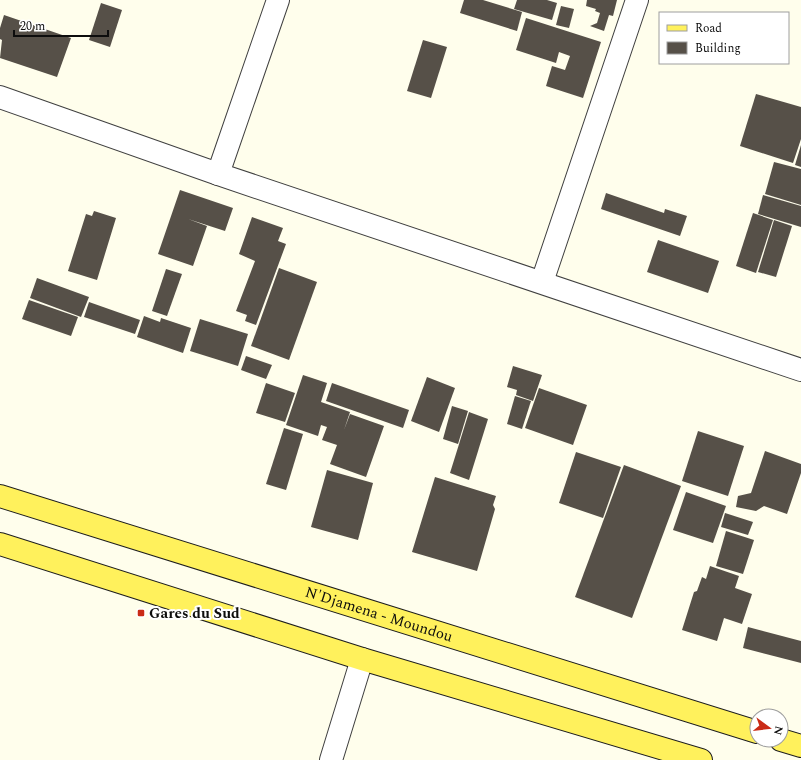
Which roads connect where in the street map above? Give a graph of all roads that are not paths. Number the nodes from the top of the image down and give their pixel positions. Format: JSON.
{"nodes":[{"id":1,"x":278,"y":0,"type":"edge"},
{"id":2,"x":637,"y":0,"type":"edge"},
{"id":3,"x":0,"y":97,"type":"edge"},
{"id":4,"x":218,"y":174,"type":"junction"},
{"id":5,"x":542,"y":282,"type":"junction"},
{"id":6,"x":801,"y":370,"type":"edge"},
{"id":7,"x":0,"y":496,"type":"edge"},
{"id":8,"x":0,"y":544,"type":"edge"},
{"id":9,"x":362,"y":659,"type":"junction"},
{"id":10,"x":749,"y":730,"type":"edge"},
{"id":11,"x":789,"y":742,"type":"edge"},
{"id":12,"x":801,"y":746,"type":"edge"},
{"id":13,"x":331,"y":760,"type":"edge"},
{"id":14,"x":700,"y":760,"type":"edge"}],
"edges":[{"from":1,"to":4,"type":"street"},
{"from":2,"to":5,"type":"street"},
{"from":3,"to":4,"type":"street"},
{"from":4,"to":5,"type":"street"},
{"from":5,"to":6,"type":"street"},
{"from":7,"to":10,"type":"main road","name":"N'Djamena - Moundou"},
{"from":8,"to":9,"type":"main road"},
{"from":9,"to":13,"type":"street"},
{"from":9,"to":14,"type":"main road"},
{"from":11,"to":12,"type":"main road"}]}
